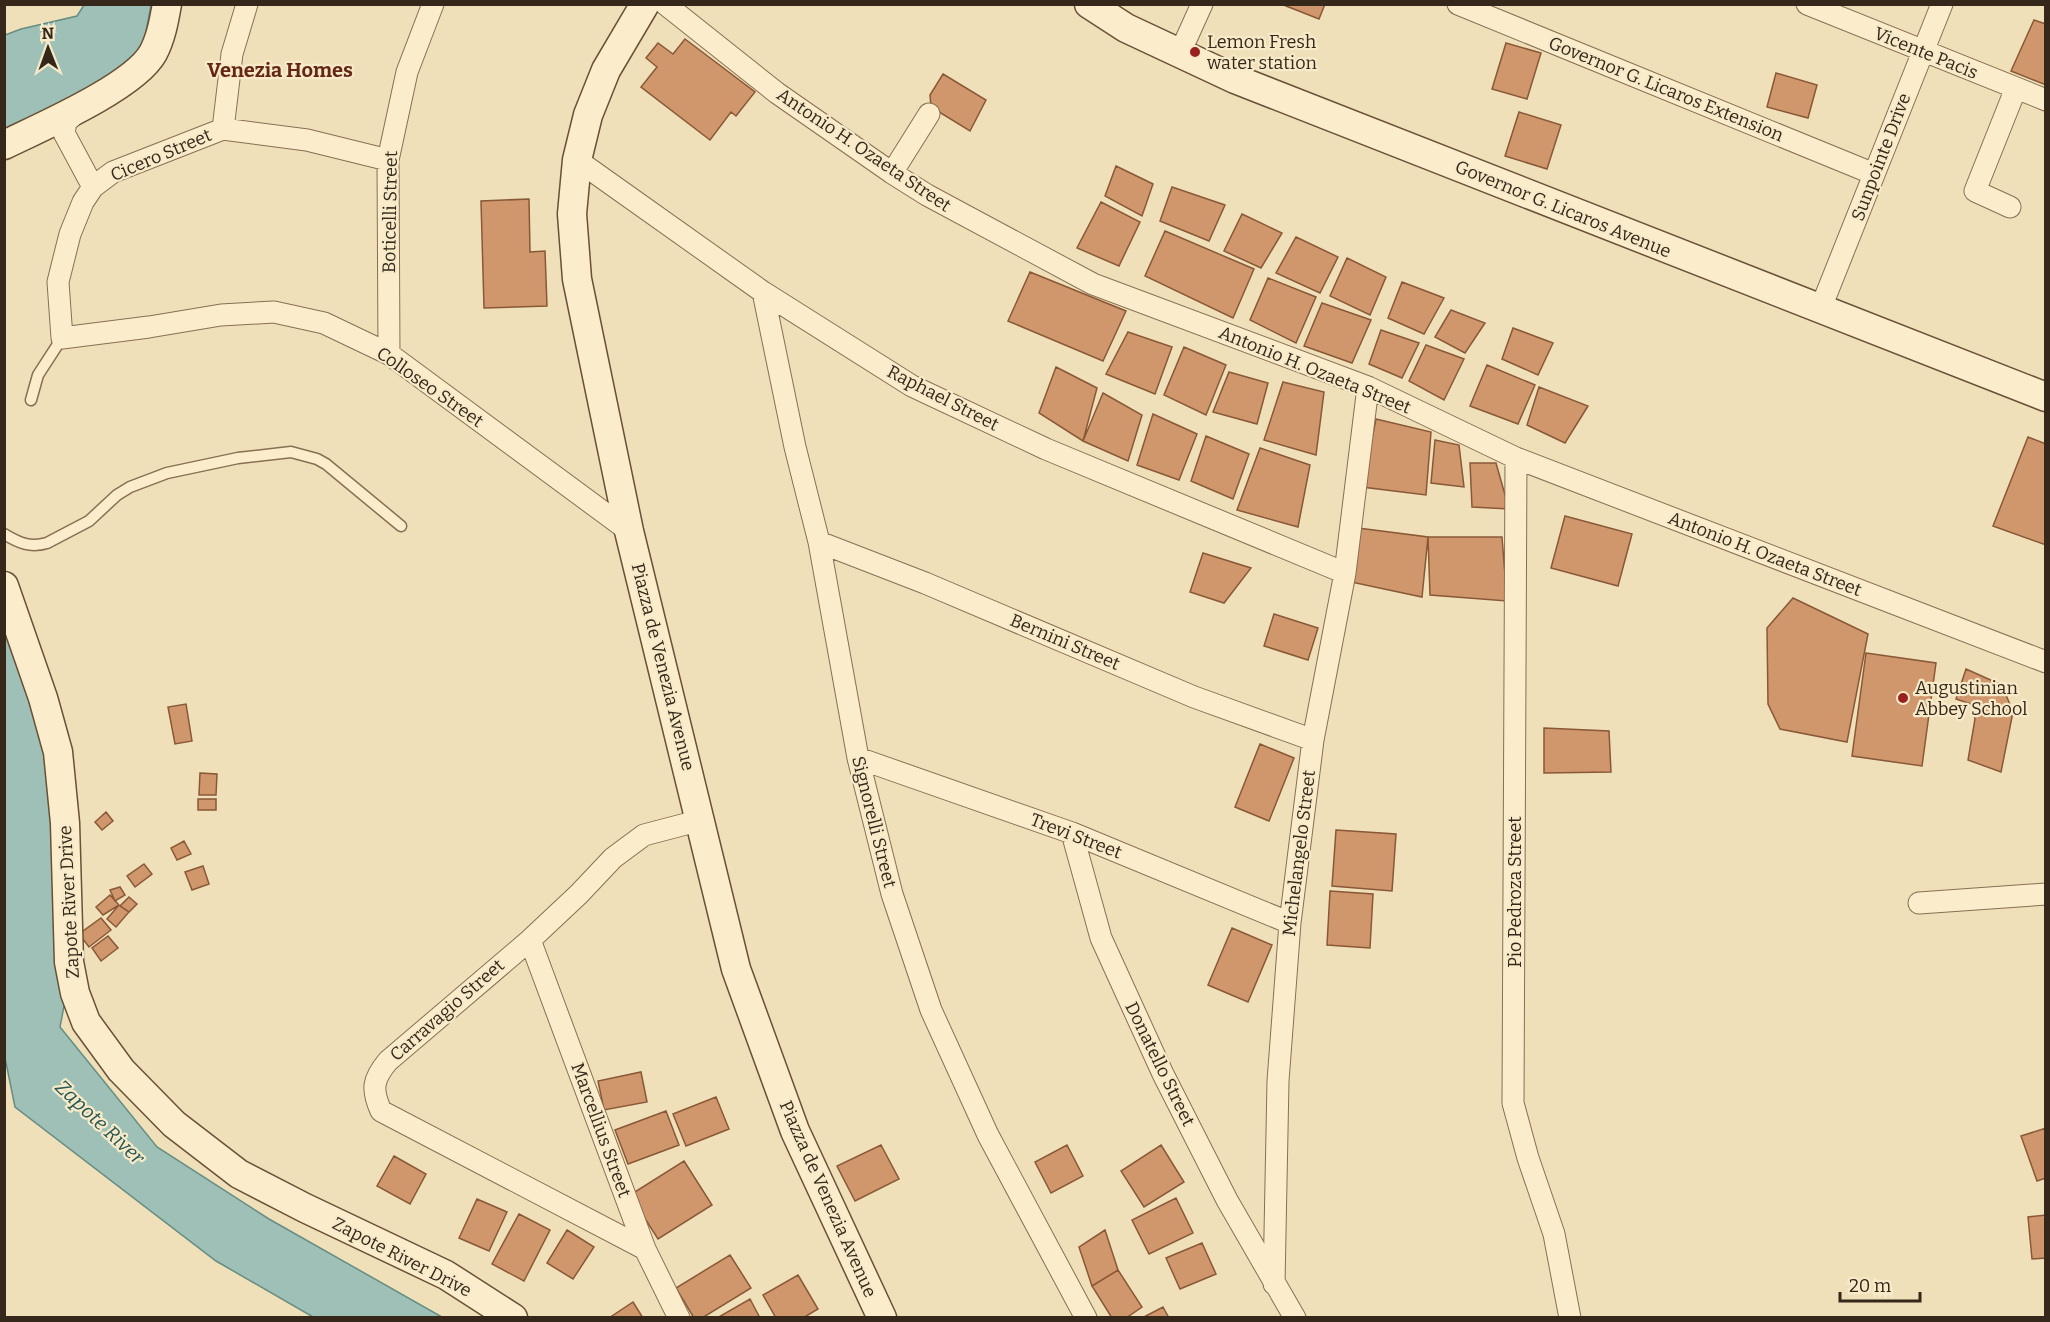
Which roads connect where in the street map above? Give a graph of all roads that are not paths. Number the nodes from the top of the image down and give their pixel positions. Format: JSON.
{"nodes":[{"id":1,"x":167,"y":4,"type":"edge"},
{"id":2,"x":247,"y":4,"type":"edge"},
{"id":3,"x":433,"y":4,"type":"edge"},
{"id":4,"x":645,"y":4,"type":"edge"},
{"id":5,"x":665,"y":4,"type":"edge"},
{"id":6,"x":1089,"y":4,"type":"edge"},
{"id":7,"x":1202,"y":4,"type":"edge"},
{"id":8,"x":1458,"y":4,"type":"edge"},
{"id":9,"x":1807,"y":4,"type":"edge"},
{"id":10,"x":1942,"y":4,"type":"edge"},
{"id":11,"x":1922,"y":52,"type":"junction"},
{"id":12,"x":1179,"y":55,"type":"junction"},
{"id":13,"x":2016,"y":88,"type":"junction"},
{"id":14,"x":2046,"y":100,"type":"edge"},
{"id":15,"x":86,"y":103,"type":"junction"},
{"id":16,"x":929,"y":114,"type":"dead end"},
{"id":17,"x":223,"y":129,"type":"junction"},
{"id":18,"x":4,"y":146,"type":"edge"},
{"id":19,"x":577,"y":159,"type":"junction"},
{"id":20,"x":388,"y":160,"type":"junction"},
{"id":21,"x":892,"y":173,"type":"junction"},
{"id":22,"x":1874,"y":174,"type":"junction"},
{"id":23,"x":93,"y":187,"type":"junction"},
{"id":24,"x":2010,"y":207,"type":"dead end"},
{"id":25,"x":763,"y":292,"type":"junction"},
{"id":26,"x":1820,"y":310,"type":"junction"},
{"id":27,"x":62,"y":338,"type":"junction"},
{"id":28,"x":388,"y":354,"type":"junction"},
{"id":29,"x":1368,"y":387,"type":"junction"},
{"id":30,"x":2046,"y":397,"type":"edge"},
{"id":31,"x":30,"y":400,"type":"dead end"},
{"id":32,"x":1516,"y":458,"type":"junction"},
{"id":33,"x":401,"y":525,"type":"dead end"},
{"id":34,"x":629,"y":531,"type":"junction"},
{"id":35,"x":4,"y":534,"type":"edge"},
{"id":36,"x":819,"y":542,"type":"junction"},
{"id":37,"x":1345,"y":573,"type":"junction"},
{"id":38,"x":4,"y":586,"type":"edge"},
{"id":39,"x":2046,"y":662,"type":"edge"},
{"id":40,"x":1313,"y":740,"type":"junction"},
{"id":41,"x":858,"y":758,"type":"junction"},
{"id":42,"x":701,"y":820,"type":"junction"},
{"id":43,"x":1072,"y":833,"type":"junction"},
{"id":44,"x":2046,"y":894,"type":"edge"},
{"id":45,"x":1918,"y":903,"type":"dead end"},
{"id":46,"x":1290,"y":923,"type":"junction"},
{"id":47,"x":530,"y":939,"type":"junction"},
{"id":48,"x":645,"y":1249,"type":"junction"},
{"id":49,"x":1275,"y":1284,"type":"junction"},
{"id":50,"x":513,"y":1317,"type":"edge"},
{"id":51,"x":679,"y":1317,"type":"edge"},
{"id":52,"x":882,"y":1317,"type":"edge"},
{"id":53,"x":1086,"y":1317,"type":"edge"},
{"id":54,"x":1295,"y":1317,"type":"edge"},
{"id":55,"x":1570,"y":1317,"type":"edge"}],
"edges":[{"from":1,"to":15,"type":"street"},
{"from":2,"to":17,"type":"street"},
{"from":3,"to":20,"type":"street","name":"Boticelli Street"},
{"from":4,"to":19,"type":"street","name":"Piazza de Venezia Avenue"},
{"from":5,"to":21,"type":"street","name":"Antonio H. Ozaeta Street"},
{"from":6,"to":12,"type":"street","name":"Governor G. Licaros Avenue"},
{"from":7,"to":12,"type":"street"},
{"from":8,"to":22,"type":"street","name":"Governor G. Licaros Extension"},
{"from":9,"to":11,"type":"street","name":"Vicente Pacis"},
{"from":10,"to":11,"type":"street","name":"Sunpointe Drive"},
{"from":11,"to":13,"type":"street","name":"Vicente Pacis"},
{"from":11,"to":22,"type":"street","name":"Sunpointe Drive"},
{"from":12,"to":26,"type":"street","name":"Governor G. Licaros Avenue"},
{"from":13,"to":14,"type":"street","name":"Vicente Pacis"},
{"from":13,"to":24,"type":"street"},
{"from":15,"to":18,"type":"street"},
{"from":15,"to":23,"type":"street"},
{"from":16,"to":21,"type":"street"},
{"from":17,"to":20,"type":"street","name":"Cicero Street"},
{"from":17,"to":23,"type":"street","name":"Cicero Street"},
{"from":19,"to":25,"type":"street","name":"Raphael Street"},
{"from":19,"to":34,"type":"street","name":"Piazza de Venezia Avenue"},
{"from":20,"to":28,"type":"street","name":"Boticelli Street"},
{"from":21,"to":29,"type":"street","name":"Antonio H. Ozaeta Street"},
{"from":22,"to":26,"type":"street","name":"Sunpointe Drive"},
{"from":23,"to":27,"type":"street","name":"Cicero Street"},
{"from":25,"to":36,"type":"street","name":"Signorelli Street"},
{"from":25,"to":37,"type":"street","name":"Raphael Street"},
{"from":26,"to":30,"type":"street","name":"Governor G. Licaros Avenue"},
{"from":27,"to":28,"type":"street","name":"Colloseo Street"},
{"from":27,"to":31,"type":"lane"},
{"from":28,"to":34,"type":"street","name":"Colloseo Street"},
{"from":29,"to":32,"type":"street","name":"Antonio H. Ozaeta Street"},
{"from":29,"to":37,"type":"street","name":"Michelangelo Street"},
{"from":32,"to":39,"type":"street","name":"Antonio H. Ozaeta Street"},
{"from":32,"to":55,"type":"street","name":"Pio Pedroza Street"},
{"from":33,"to":35,"type":"lane"},
{"from":34,"to":42,"type":"street","name":"Piazza de Venezia Avenue"},
{"from":36,"to":40,"type":"street","name":"Bernini Street"},
{"from":36,"to":41,"type":"street","name":"Signorelli Street"},
{"from":37,"to":40,"type":"street","name":"Michelangelo Street"},
{"from":38,"to":50,"type":"street","name":"Zapote River Drive"},
{"from":40,"to":46,"type":"street","name":"Michelangelo Street"},
{"from":41,"to":43,"type":"street","name":"Trevi Street"},
{"from":41,"to":53,"type":"street","name":"Signorelli Street"},
{"from":42,"to":47,"type":"street","name":"Carravagio Street"},
{"from":42,"to":52,"type":"street","name":"Piazza de Venezia Avenue"},
{"from":43,"to":46,"type":"street","name":"Trevi Street"},
{"from":43,"to":49,"type":"street","name":"Donatello Street"},
{"from":44,"to":45,"type":"street"},
{"from":46,"to":49,"type":"street","name":"Michelangelo Street"},
{"from":47,"to":48,"type":"street","name":"Marcellius Street"},
{"from":47,"to":48,"type":"street","name":"Carravagio Street"},
{"from":48,"to":51,"type":"street","name":"Marcellius Street"},
{"from":49,"to":54,"type":"street"}]}
